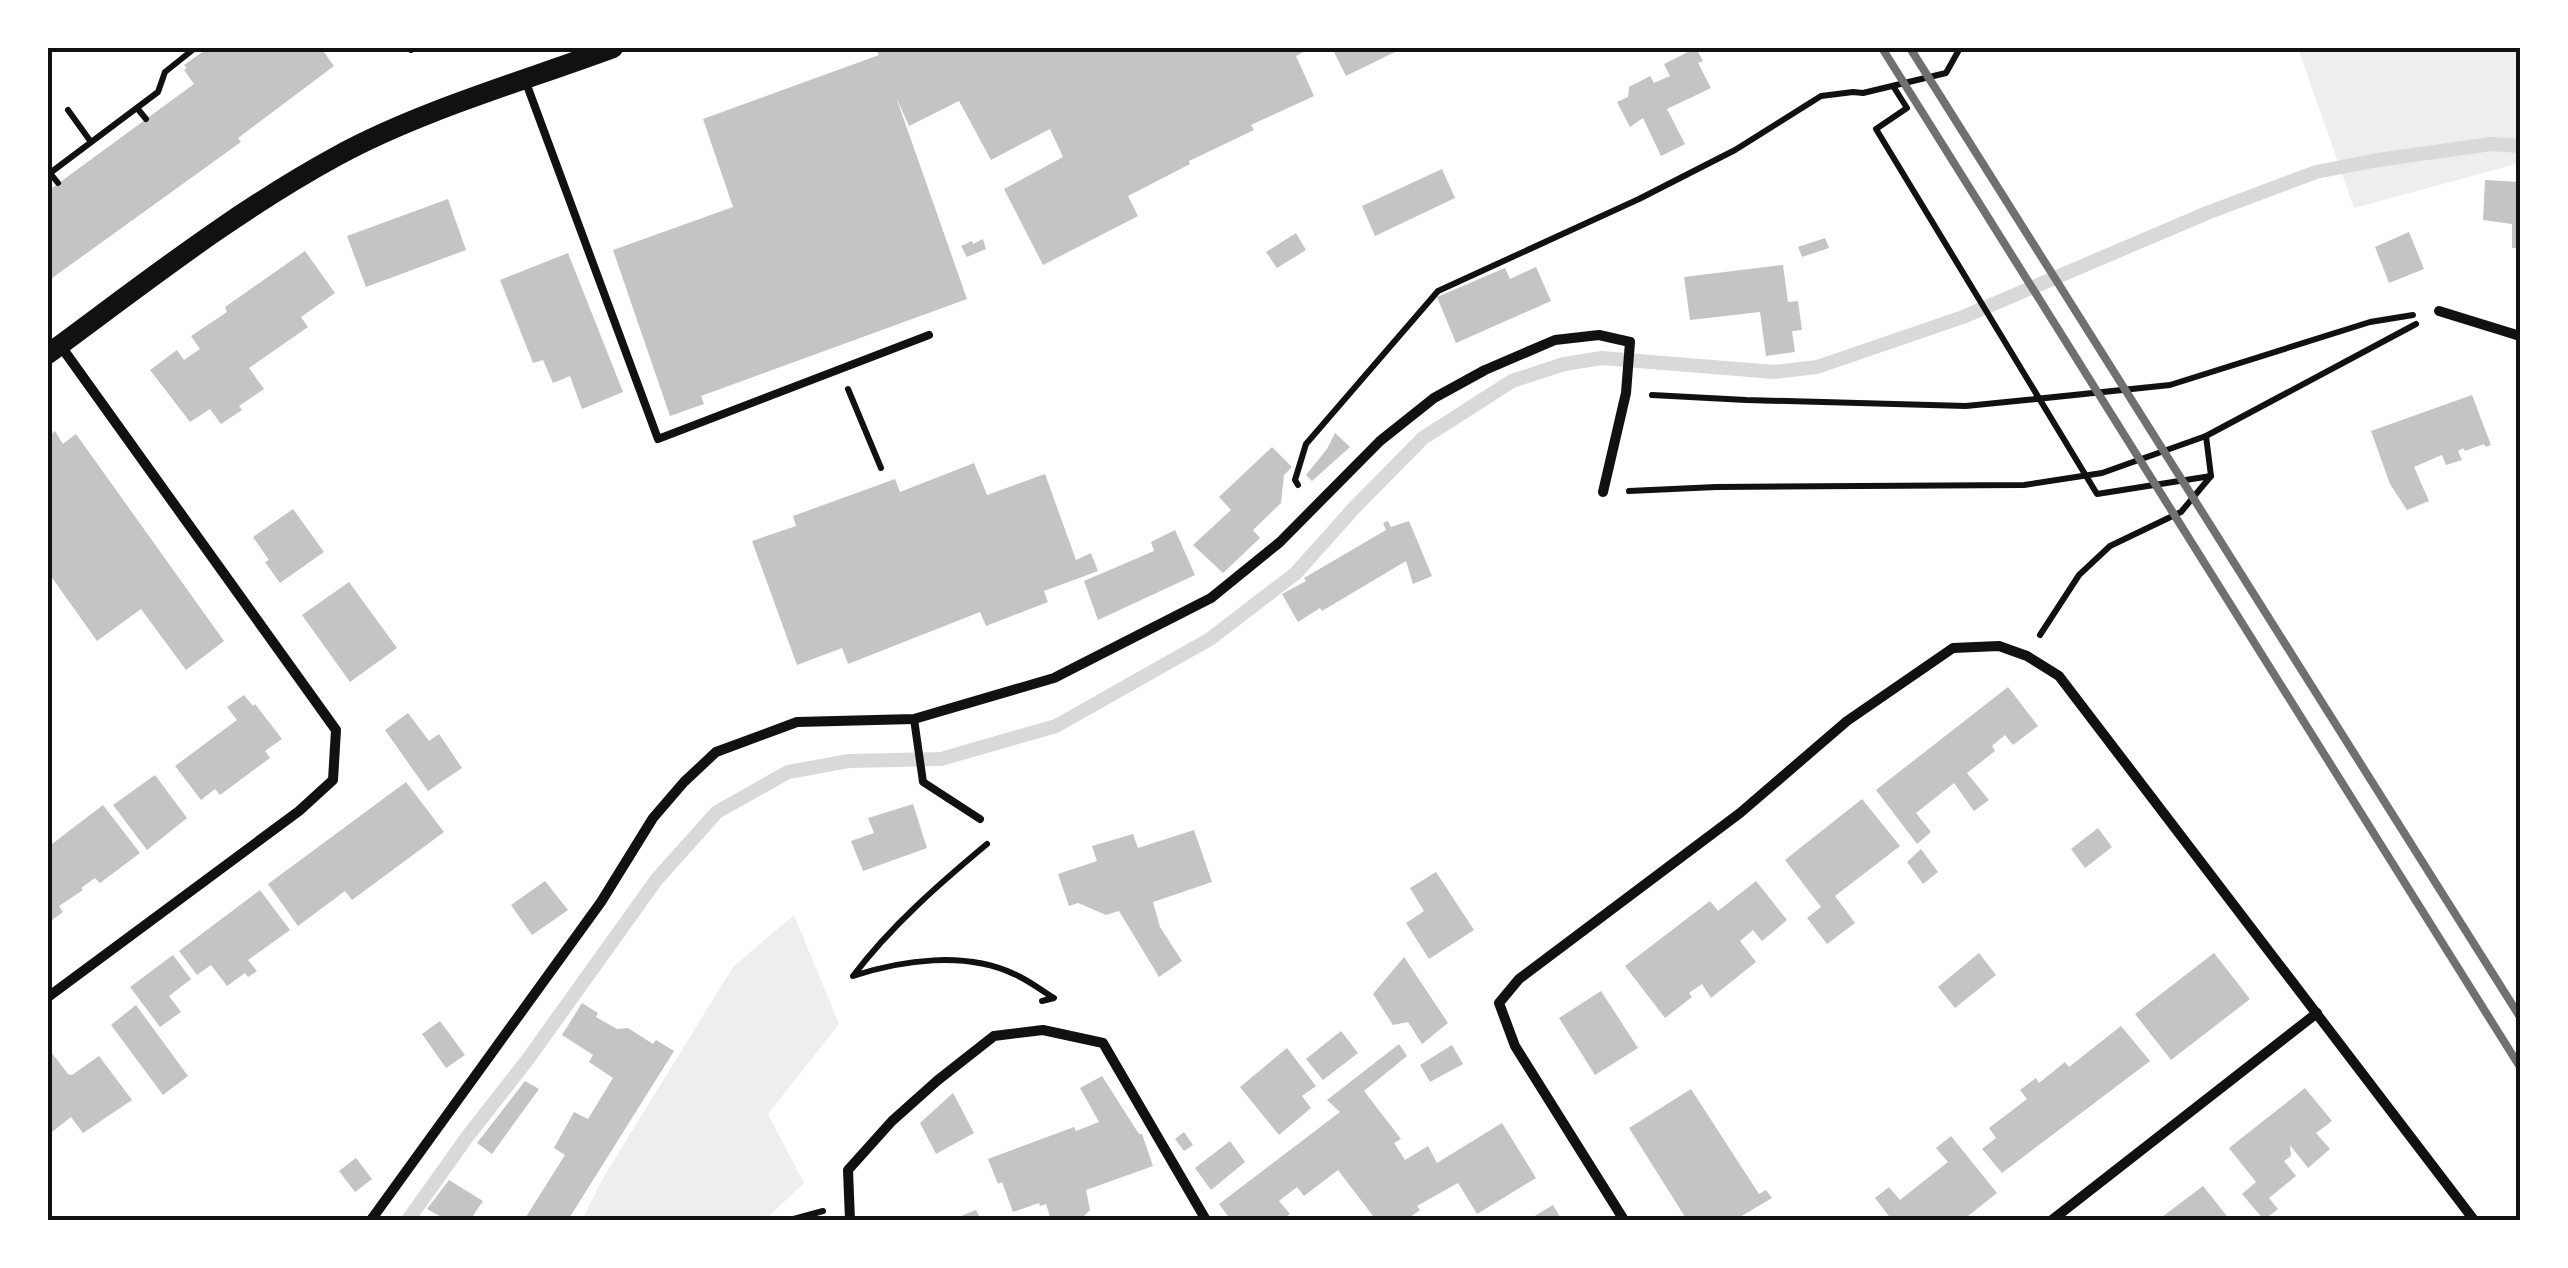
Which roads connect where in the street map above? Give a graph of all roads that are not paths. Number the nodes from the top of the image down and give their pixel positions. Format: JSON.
{"nodes":[{"id":1,"x":613,"y":48,"type":"edge"},
{"id":2,"x":585,"y":52,"type":"edge"},
{"id":3,"x":525,"y":80,"type":"junction"},
{"id":4,"x":2438,"y":311,"type":"road end"},
{"id":5,"x":929,"y":335,"type":"dead end"},
{"id":6,"x":2520,"y":336,"type":"edge"},
{"id":7,"x":54,"y":349,"type":"edge"},
{"id":8,"x":1602,"y":492,"type":"road end"},
{"id":9,"x":914,"y":724,"type":"junction"},
{"id":10,"x":980,"y":819,"type":"road end"},
{"id":11,"x":48,"y":997,"type":"edge"},
{"id":12,"x":2317,"y":1013,"type":"junction"},
{"id":13,"x":371,"y":1220,"type":"edge"},
{"id":14,"x":850,"y":1220,"type":"edge"},
{"id":15,"x":1206,"y":1220,"type":"edge"},
{"id":16,"x":1624,"y":1220,"type":"edge"},
{"id":17,"x":2052,"y":1220,"type":"edge"},
{"id":18,"x":2474,"y":1220,"type":"edge"}],
"edges":[{"from":1,"to":2,"type":"main road"},
{"from":2,"to":3,"type":"main road"},
{"from":3,"to":5,"type":"lane"},
{"from":3,"to":7,"type":"main road"},
{"from":4,"to":6,"type":"street"},
{"from":7,"to":11,"type":"street"},
{"from":8,"to":9,"type":"street"},
{"from":9,"to":10,"type":"lane"},
{"from":9,"to":13,"type":"street"},
{"from":12,"to":16,"type":"street"},
{"from":12,"to":17,"type":"street"},
{"from":12,"to":18,"type":"street"},
{"from":14,"to":15,"type":"street"}]}
